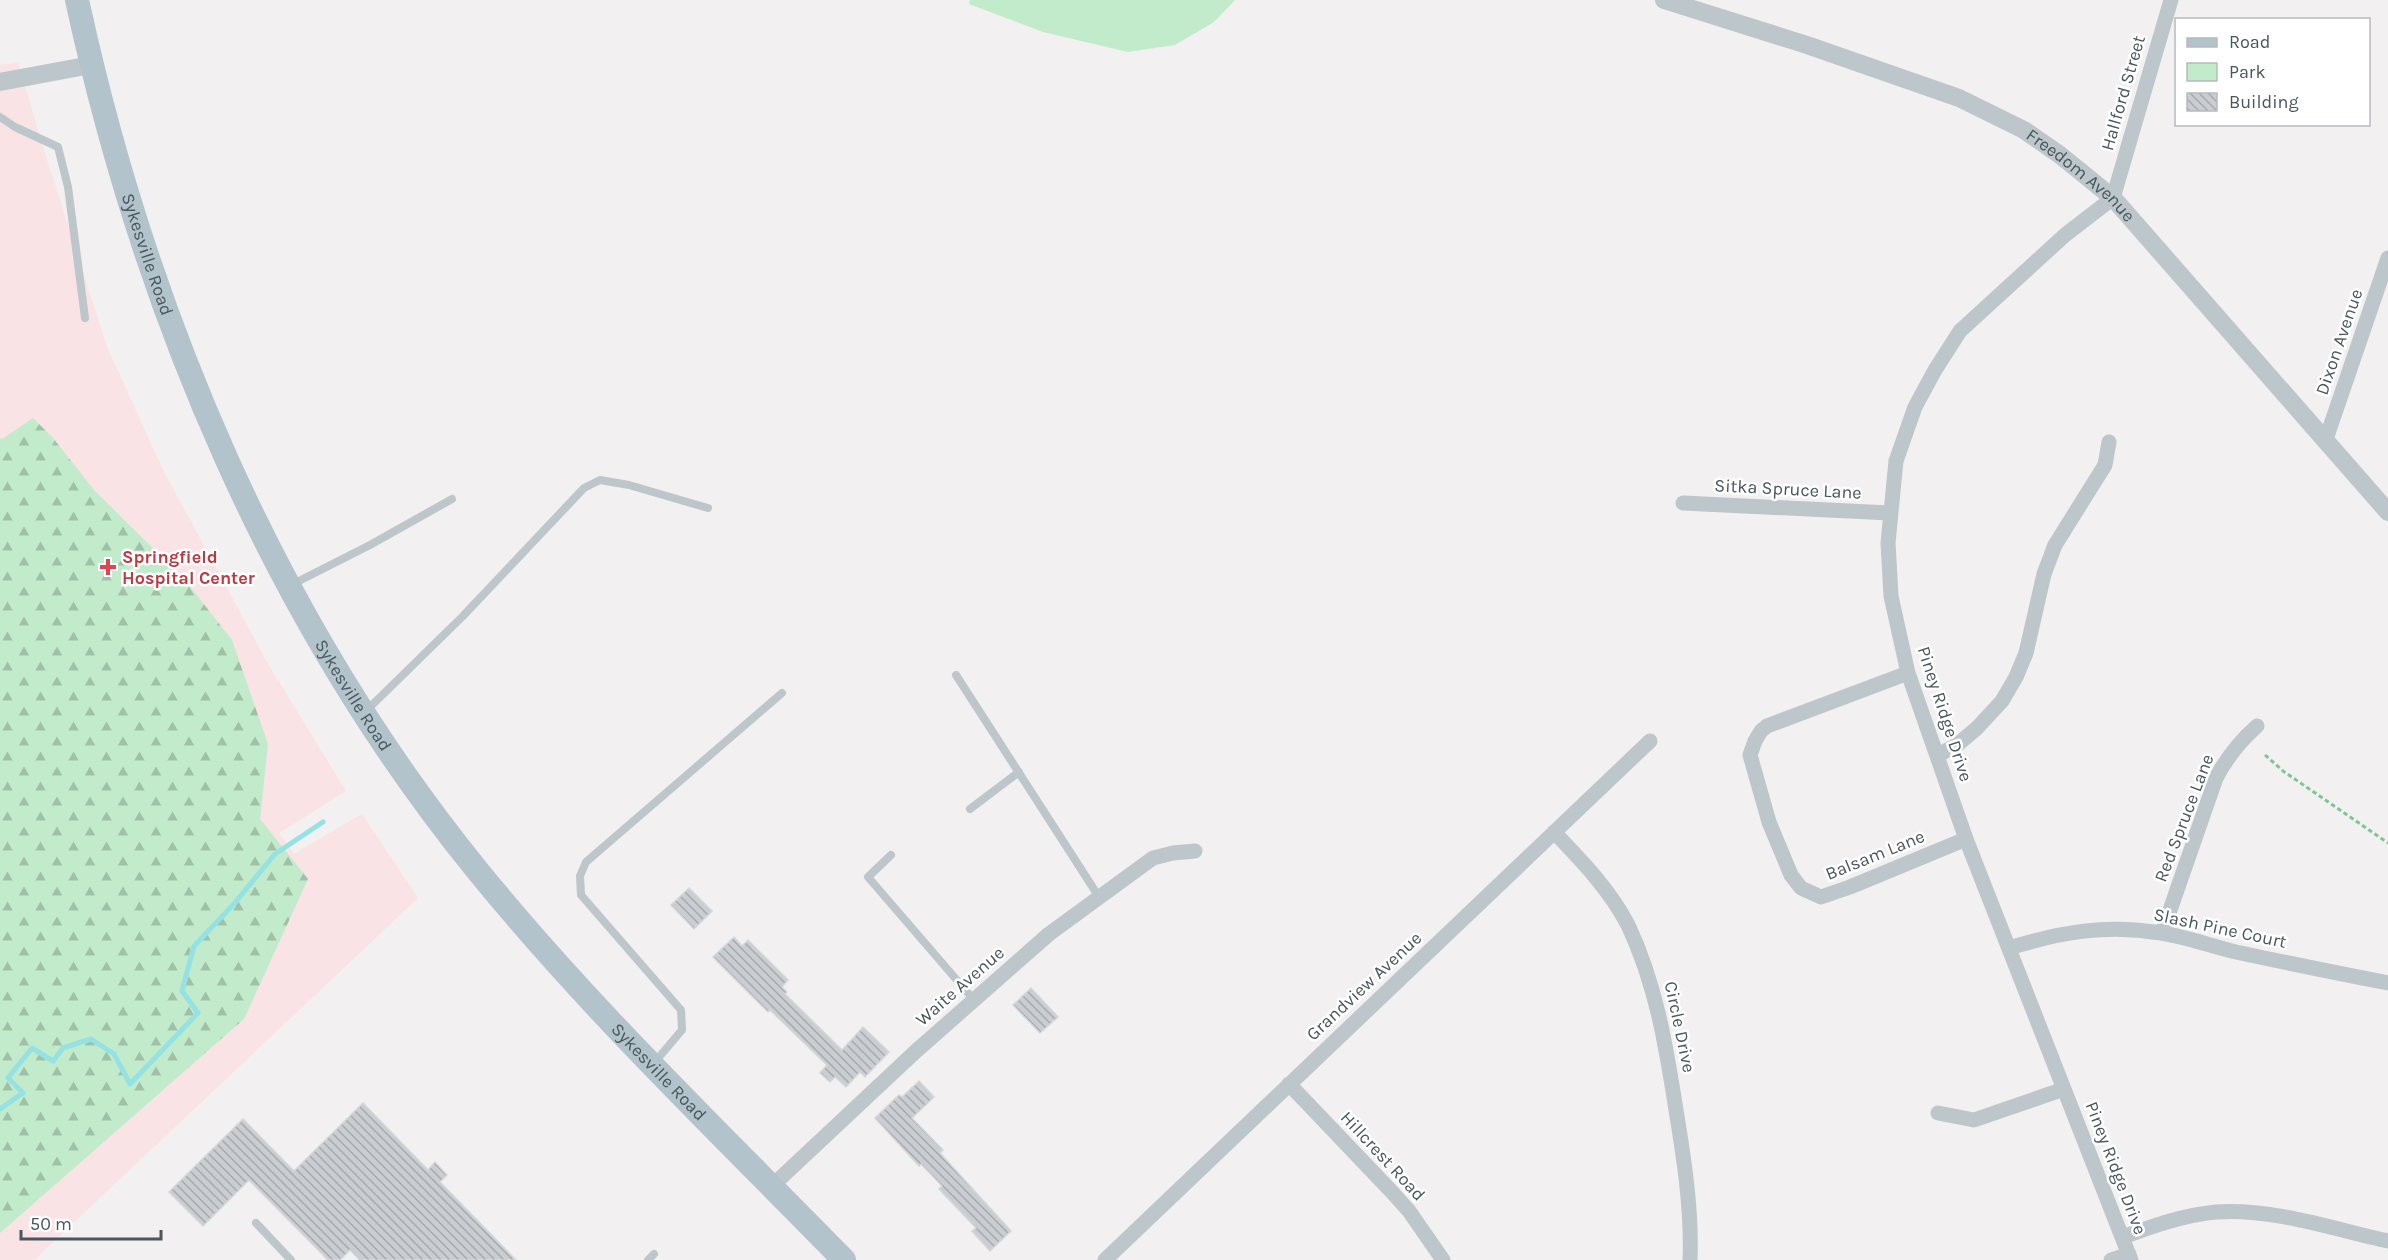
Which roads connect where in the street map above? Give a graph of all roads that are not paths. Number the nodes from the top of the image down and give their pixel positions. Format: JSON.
{"nodes":[{"id":1,"x":77,"y":0,"type":"edge"},
{"id":2,"x":1664,"y":0,"type":"edge"},
{"id":3,"x":2171,"y":0,"type":"edge"},
{"id":4,"x":91,"y":65,"type":"junction"},
{"id":5,"x":0,"y":82,"type":"edge"},
{"id":6,"x":0,"y":117,"type":"edge"},
{"id":7,"x":2112,"y":198,"type":"junction"},
{"id":8,"x":2388,"y":258,"type":"edge"},
{"id":9,"x":85,"y":318,"type":"dead end"},
{"id":10,"x":2326,"y":439,"type":"junction"},
{"id":11,"x":2109,"y":442,"type":"dead end"},
{"id":12,"x":452,"y":499,"type":"dead end"},
{"id":13,"x":1683,"y":503,"type":"dead end"},
{"id":14,"x":708,"y":508,"type":"dead end"},
{"id":15,"x":2388,"y":512,"type":"edge"},
{"id":16,"x":1890,"y":513,"type":"junction"},
{"id":17,"x":290,"y":586,"type":"junction"},
{"id":18,"x":1908,"y":673,"type":"junction"},
{"id":19,"x":956,"y":675,"type":"dead end"},
{"id":20,"x":782,"y":693,"type":"dead end"},
{"id":21,"x":365,"y":712,"type":"junction"},
{"id":22,"x":2257,"y":726,"type":"dead end"},
{"id":23,"x":1650,"y":741,"type":"dead end"},
{"id":24,"x":1938,"y":755,"type":"junction"},
{"id":25,"x":1019,"y":772,"type":"junction"},
{"id":26,"x":970,"y":809,"type":"dead end"},
{"id":27,"x":1554,"y":832,"type":"junction"},
{"id":28,"x":1966,"y":839,"type":"junction"},
{"id":29,"x":1195,"y":851,"type":"dead end"},
{"id":30,"x":891,"y":855,"type":"dead end"},
{"id":31,"x":1099,"y":897,"type":"junction"},
{"id":32,"x":2162,"y":933,"type":"junction"},
{"id":33,"x":2009,"y":948,"type":"junction"},
{"id":34,"x":2388,"y":983,"type":"edge"},
{"id":35,"x":974,"y":1000,"type":"junction"},
{"id":36,"x":653,"y":1064,"type":"junction"},
{"id":37,"x":1289,"y":1084,"type":"junction"},
{"id":38,"x":2064,"y":1089,"type":"junction"},
{"id":39,"x":1938,"y":1113,"type":"dead end"},
{"id":40,"x":772,"y":1186,"type":"junction"},
{"id":41,"x":255,"y":1223,"type":"dead end"},
{"id":42,"x":2123,"y":1237,"type":"junction"},
{"id":43,"x":2388,"y":1241,"type":"edge"},
{"id":44,"x":2130,"y":1257,"type":"edge"},
{"id":45,"x":291,"y":1260,"type":"edge"},
{"id":46,"x":844,"y":1260,"type":"edge"},
{"id":47,"x":1105,"y":1260,"type":"edge"},
{"id":48,"x":1443,"y":1260,"type":"edge"},
{"id":49,"x":1690,"y":1260,"type":"edge"},
{"id":50,"x":2111,"y":1260,"type":"edge"}],
"edges":[{"from":1,"to":4,"type":"main road","name":"Sykesville Road"},
{"from":2,"to":7,"type":"street","name":"Freedom Avenue"},
{"from":3,"to":7,"type":"street","name":"Hallford Street"},
{"from":4,"to":5,"type":"street"},
{"from":4,"to":17,"type":"main road","name":"Sykesville Road"},
{"from":6,"to":9,"type":"lane"},
{"from":7,"to":10,"type":"street","name":"Freedom Avenue"},
{"from":7,"to":16,"type":"street","name":"Piney Ridge Drive"},
{"from":8,"to":10,"type":"street","name":"Dixon Avenue"},
{"from":10,"to":15,"type":"street","name":"Freedom Avenue"},
{"from":11,"to":24,"type":"street"},
{"from":12,"to":17,"type":"lane"},
{"from":13,"to":16,"type":"street","name":"Sitka Spruce Lane"},
{"from":14,"to":21,"type":"lane"},
{"from":16,"to":18,"type":"street","name":"Piney Ridge Drive"},
{"from":17,"to":21,"type":"main road","name":"Sykesville Road"},
{"from":18,"to":24,"type":"street","name":"Piney Ridge Drive"},
{"from":18,"to":28,"type":"street","name":"Balsam Lane"},
{"from":19,"to":25,"type":"lane"},
{"from":20,"to":36,"type":"lane"},
{"from":21,"to":36,"type":"main road","name":"Sykesville Road"},
{"from":22,"to":32,"type":"street","name":"Red Spruce Lane"},
{"from":23,"to":27,"type":"street","name":"Grandview Avenue"},
{"from":24,"to":28,"type":"street","name":"Piney Ridge Drive"},
{"from":25,"to":26,"type":"lane"},
{"from":25,"to":31,"type":"lane"},
{"from":27,"to":37,"type":"street","name":"Grandview Avenue"},
{"from":27,"to":49,"type":"street","name":"Circle Drive"},
{"from":28,"to":33,"type":"street","name":"Piney Ridge Drive"},
{"from":29,"to":31,"type":"street","name":"Waite Avenue"},
{"from":30,"to":35,"type":"lane"},
{"from":31,"to":35,"type":"street","name":"Waite Avenue"},
{"from":32,"to":33,"type":"street","name":"Slash Pine Court"},
{"from":32,"to":34,"type":"street","name":"Slash Pine Court"},
{"from":33,"to":38,"type":"street","name":"Piney Ridge Drive"},
{"from":35,"to":40,"type":"street","name":"Waite Avenue"},
{"from":36,"to":40,"type":"main road","name":"Sykesville Road"},
{"from":37,"to":47,"type":"street","name":"Grandview Avenue"},
{"from":37,"to":48,"type":"street","name":"Hillcrest Road"},
{"from":38,"to":39,"type":"street"},
{"from":38,"to":42,"type":"street","name":"Piney Ridge Drive"},
{"from":40,"to":46,"type":"main road","name":"Sykesville Road"},
{"from":41,"to":45,"type":"lane"},
{"from":42,"to":43,"type":"street"},
{"from":42,"to":44,"type":"street","name":"Piney Ridge Drive"},
{"from":44,"to":50,"type":"street"}]}
